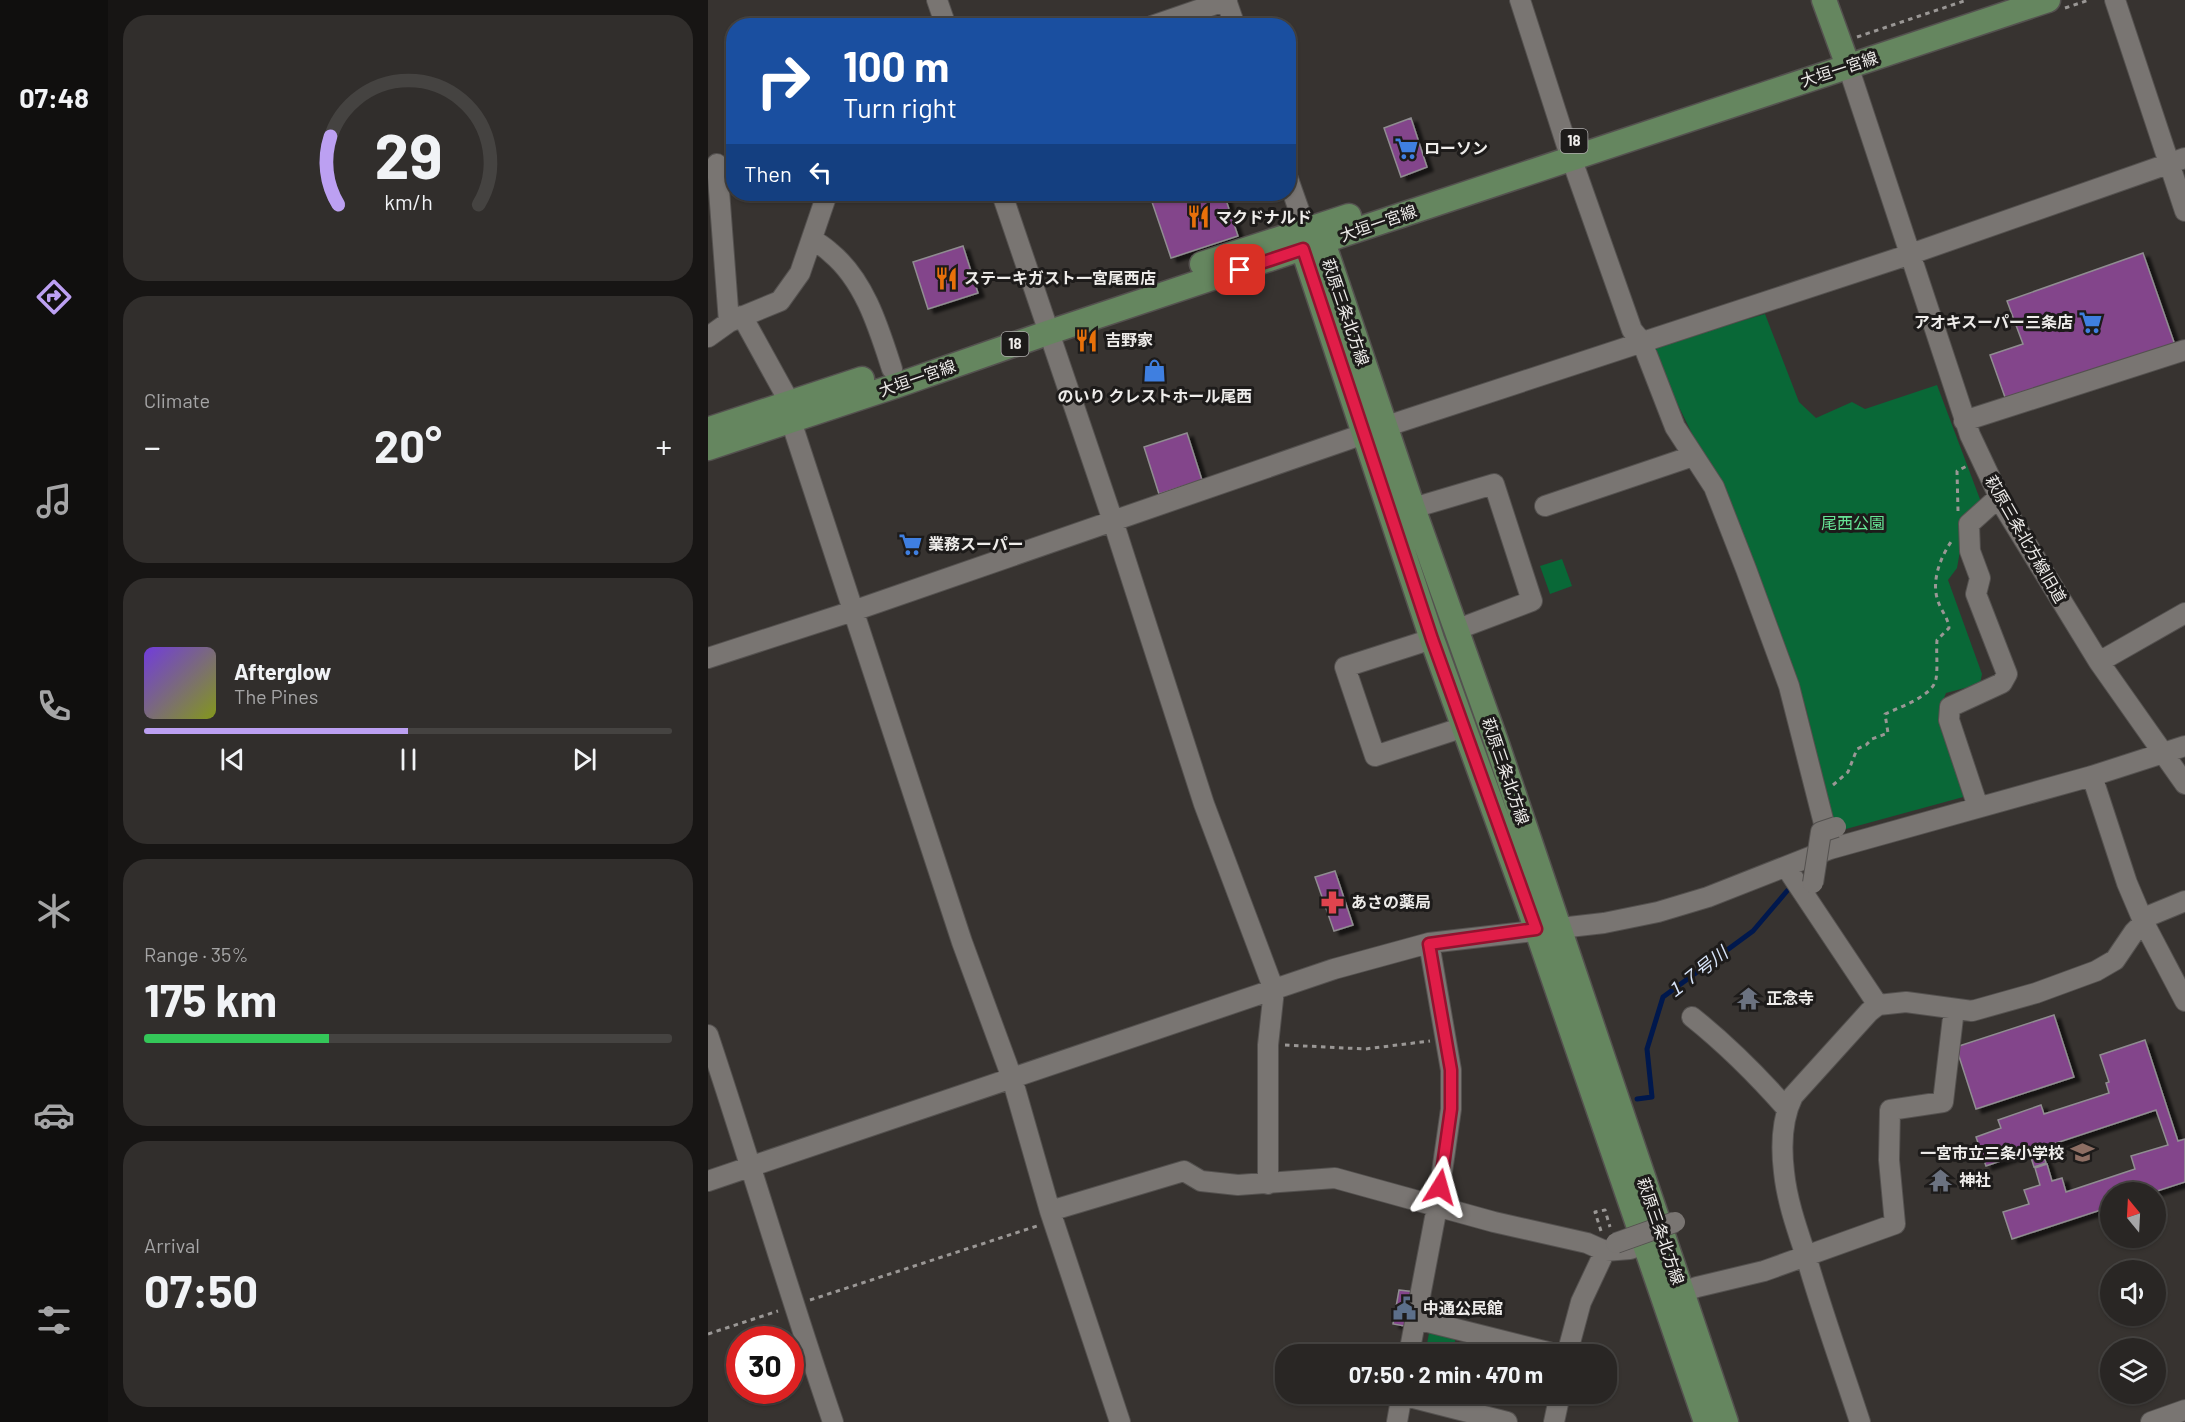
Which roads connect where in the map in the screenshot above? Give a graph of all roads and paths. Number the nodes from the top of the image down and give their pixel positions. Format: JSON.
{"nodes":[{"id":1,"x":937,"y":0,"type":"edge"},
{"id":2,"x":1227,"y":0,"type":"edge"},
{"id":3,"x":1520,"y":0,"type":"edge"},
{"id":4,"x":1824,"y":0,"type":"edge"},
{"id":5,"x":1967,"y":0,"type":"edge"},
{"id":6,"x":1999,"y":0,"type":"edge"},
{"id":7,"x":2048,"y":0,"type":"edge"},
{"id":8,"x":2115,"y":0,"type":"edge"},
{"id":9,"x":943,"y":18,"type":"edge"},
{"id":10,"x":1175,"y":18,"type":"edge"},
{"id":11,"x":1233,"y":18,"type":"edge"},
{"id":12,"x":1843,"y":54,"type":"junction"},
{"id":13,"x":1569,"y":151,"type":"junction"},
{"id":14,"x":2176,"y":161,"type":"edge"},
{"id":15,"x":719,"y":163,"type":"edge"},
{"id":16,"x":825,"y":201,"type":"edge"},
{"id":17,"x":1004,"y":201,"type":"edge"},
{"id":18,"x":1296,"y":201,"type":"edge"},
{"id":19,"x":2185,"y":211,"type":"edge"},
{"id":20,"x":812,"y":239,"type":"junction"},
{"id":21,"x":1310,"y":240,"type":"junction"},
{"id":22,"x":1908,"y":255,"type":"junction"},
{"id":23,"x":735,"y":319,"type":"junction"},
{"id":24,"x":1047,"y":324,"type":"junction"},
{"id":25,"x":708,"y":338,"type":"edge"},
{"id":26,"x":1642,"y":342,"type":"junction"},
{"id":27,"x":2185,"y":350,"type":"edge"},
{"id":28,"x":892,"y":369,"type":"junction"},
{"id":29,"x":790,"y":412,"type":"junction"},
{"id":30,"x":1964,"y":421,"type":"junction"},
{"id":31,"x":708,"y":430,"type":"edge"},
{"id":32,"x":1375,"y":430,"type":"junction"},
{"id":33,"x":708,"y":448,"type":"edge"},
{"id":34,"x":1693,"y":456,"type":"junction"},
{"id":35,"x":1980,"y":458,"type":"junction"},
{"id":36,"x":1999,"y":497,"type":"junction"},
{"id":37,"x":1545,"y":506,"type":"dead end"},
{"id":38,"x":1413,"y":508,"type":"junction"},
{"id":39,"x":1959,"y":518,"type":"dead end"},
{"id":40,"x":1113,"y":521,"type":"junction"},
{"id":41,"x":1954,"y":538,"type":"dead end"},
{"id":42,"x":852,"y":611,"type":"junction"},
{"id":43,"x":2185,"y":613,"type":"edge"},
{"id":44,"x":1458,"y":629,"type":"junction"},
{"id":45,"x":1432,"y":639,"type":"junction"},
{"id":46,"x":708,"y":658,"type":"edge"},
{"id":47,"x":2099,"y":662,"type":"junction"},
{"id":48,"x":1464,"y":728,"type":"junction"},
{"id":49,"x":2185,"y":746,"type":"edge"},
{"id":50,"x":2162,"y":754,"type":"junction"},
{"id":51,"x":2092,"y":776,"type":"junction"},
{"id":52,"x":2185,"y":784,"type":"edge"},
{"id":53,"x":1830,"y":787,"type":"dead end"},
{"id":54,"x":1978,"y":807,"type":"junction"},
{"id":55,"x":1836,"y":827,"type":"dead end"},
{"id":56,"x":1830,"y":849,"type":"junction"},
{"id":57,"x":1786,"y":867,"type":"junction"},
{"id":58,"x":1813,"y":883,"type":"dead end"},
{"id":59,"x":2185,"y":901,"type":"edge"},
{"id":60,"x":2144,"y":923,"type":"junction"},
{"id":61,"x":1547,"y":928,"type":"junction"},
{"id":62,"x":1429,"y":944,"type":"junction"},
{"id":63,"x":1274,"y":990,"type":"junction"},
{"id":64,"x":2185,"y":1001,"type":"edge"},
{"id":65,"x":1878,"y":1005,"type":"junction"},
{"id":66,"x":1954,"y":1009,"type":"junction"},
{"id":67,"x":1692,"y":1017,"type":"dead end"},
{"id":68,"x":708,"y":1035,"type":"edge"},
{"id":69,"x":1446,"y":1039,"type":"junction"},
{"id":70,"x":1268,"y":1044,"type":"junction"},
{"id":71,"x":1012,"y":1078,"type":"junction"},
{"id":72,"x":1787,"y":1108,"type":"junction"},
{"id":73,"x":752,"y":1166,"type":"junction"},
{"id":74,"x":708,"y":1181,"type":"edge"},
{"id":75,"x":1269,"y":1184,"type":"junction"},
{"id":76,"x":1437,"y":1207,"type":"junction"},
{"id":77,"x":1052,"y":1216,"type":"junction"},
{"id":78,"x":1675,"y":1222,"type":"dead end"},
{"id":79,"x":1608,"y":1243,"type":"junction"},
{"id":80,"x":1645,"y":1244,"type":"junction"},
{"id":81,"x":1806,"y":1258,"type":"junction"},
{"id":82,"x":1682,"y":1292,"type":"junction"},
{"id":83,"x":794,"y":1306,"type":"junction"},
{"id":84,"x":1416,"y":1319,"type":"junction"},
{"id":85,"x":708,"y":1334,"type":"edge"},
{"id":86,"x":1411,"y":1344,"type":"edge"},
{"id":87,"x":1516,"y":1344,"type":"edge"},
{"id":88,"x":1570,"y":1344,"type":"edge"},
{"id":89,"x":1400,"y":1404,"type":"edge"},
{"id":90,"x":1440,"y":1404,"type":"edge"},
{"id":91,"x":1558,"y":1404,"type":"edge"},
{"id":92,"x":2180,"y":1415,"type":"edge"},
{"id":93,"x":833,"y":1422,"type":"edge"},
{"id":94,"x":1120,"y":1422,"type":"edge"},
{"id":95,"x":1397,"y":1422,"type":"edge"},
{"id":96,"x":1507,"y":1422,"type":"edge"},
{"id":97,"x":1554,"y":1422,"type":"edge"},
{"id":98,"x":1706,"y":1422,"type":"edge"},
{"id":99,"x":1726,"y":1422,"type":"edge"},
{"id":100,"x":1860,"y":1422,"type":"edge"},
{"id":101,"x":2151,"y":1422,"type":"edge"}],
"edges":[{"from":1,"to":9,"type":"street"},
{"from":2,"to":10,"type":"street"},
{"from":2,"to":11,"type":"street"},
{"from":3,"to":13,"type":"street"},
{"from":4,"to":12,"type":"main road"},
{"from":5,"to":12,"type":"path"},
{"from":6,"to":12,"type":"main road","name":"大垣一宮線","number":"18"},
{"from":7,"to":12,"type":"main road","name":"大垣一宮線","number":"18"},
{"from":8,"to":14,"type":"street"},
{"from":12,"to":13,"type":"main road","name":"大垣一宮線","number":"18"},
{"from":12,"to":22,"type":"street","name":"萩原三条北方線旧道"},
{"from":13,"to":21,"type":"main road","name":"大垣一宮線","number":"18"},
{"from":13,"to":26,"type":"street"},
{"from":14,"to":19,"type":"street"},
{"from":14,"to":22,"type":"street"},
{"from":15,"to":23,"type":"street"},
{"from":16,"to":20,"type":"street"},
{"from":17,"to":24,"type":"street"},
{"from":18,"to":21,"type":"street"},
{"from":20,"to":23,"type":"street"},
{"from":20,"to":28,"type":"street"},
{"from":21,"to":24,"type":"main road","name":"大垣一宮線","number":"18"},
{"from":21,"to":32,"type":"main road","name":"萩原三条北方線"},
{"from":22,"to":26,"type":"street"},
{"from":22,"to":30,"type":"street","name":"萩原三条北方線旧道"},
{"from":23,"to":25,"type":"street"},
{"from":23,"to":29,"type":"street"},
{"from":24,"to":28,"type":"main road","name":"大垣一宮線","number":"18"},
{"from":24,"to":29,"type":"main road","name":"大垣一宮線","number":"18"},
{"from":24,"to":40,"type":"street"},
{"from":26,"to":32,"type":"street"},
{"from":26,"to":34,"type":"street"},
{"from":27,"to":30,"type":"street"},
{"from":28,"to":29,"type":"main road","name":"大垣一宮線","number":"18"},
{"from":29,"to":31,"type":"main road","name":"大垣一宮線","number":"18"},
{"from":29,"to":33,"type":"main road","name":"大垣一宮線","number":"18"},
{"from":29,"to":42,"type":"street"},
{"from":30,"to":35,"type":"street","name":"萩原三条北方線旧道"},
{"from":32,"to":38,"type":"main road","name":"萩原三条北方線"},
{"from":32,"to":40,"type":"street"},
{"from":32,"to":45,"type":"main road","name":"萩原三条北方線"},
{"from":34,"to":37,"type":"street"},
{"from":34,"to":56,"type":"street"},
{"from":35,"to":36,"type":"street","name":"萩原三条北方線旧道"},
{"from":35,"to":39,"type":"path"},
{"from":36,"to":47,"type":"street","name":"萩原三条北方線旧道"},
{"from":36,"to":54,"type":"street"},
{"from":38,"to":44,"type":"main road","name":"萩原三条北方線"},
{"from":38,"to":44,"type":"street"},
{"from":40,"to":42,"type":"street"},
{"from":40,"to":63,"type":"street"},
{"from":41,"to":53,"type":"path"},
{"from":42,"to":46,"type":"street"},
{"from":42,"to":71,"type":"street"},
{"from":43,"to":47,"type":"street"},
{"from":44,"to":61,"type":"main road","name":"萩原三条北方線"},
{"from":45,"to":48,"type":"main road","name":"萩原三条北方線"},
{"from":45,"to":48,"type":"street"},
{"from":47,"to":50,"type":"street","name":"萩原三条北方線旧道"},
{"from":48,"to":61,"type":"main road","name":"萩原三条北方線"},
{"from":49,"to":50,"type":"street"},
{"from":50,"to":51,"type":"street"},
{"from":50,"to":52,"type":"street","name":"萩原三条北方線旧道"},
{"from":51,"to":54,"type":"street"},
{"from":51,"to":60,"type":"street"},
{"from":54,"to":56,"type":"street"},
{"from":55,"to":58,"type":"street","bridge":true},
{"from":56,"to":57,"type":"street"},
{"from":57,"to":61,"type":"street"},
{"from":57,"to":65,"type":"street"},
{"from":59,"to":60,"type":"street"},
{"from":60,"to":64,"type":"street"},
{"from":60,"to":66,"type":"street"},
{"from":61,"to":62,"type":"street"},
{"from":61,"to":80,"type":"main road","name":"萩原三条北方線"},
{"from":61,"to":82,"type":"main road","name":"萩原三条北方線"},
{"from":62,"to":63,"type":"street"},
{"from":62,"to":69,"type":"street"},
{"from":63,"to":70,"type":"street"},
{"from":63,"to":71,"type":"street"},
{"from":65,"to":66,"type":"street"},
{"from":65,"to":72,"type":"street"},
{"from":66,"to":81,"type":"street"},
{"from":67,"to":72,"type":"street"},
{"from":68,"to":73,"type":"street"},
{"from":69,"to":70,"type":"path"},
{"from":69,"to":76,"type":"street"},
{"from":70,"to":75,"type":"street"},
{"from":71,"to":73,"type":"street"},
{"from":71,"to":77,"type":"street"},
{"from":72,"to":81,"type":"street"},
{"from":73,"to":74,"type":"street"},
{"from":73,"to":83,"type":"street"},
{"from":75,"to":76,"type":"street"},
{"from":75,"to":77,"type":"street"},
{"from":76,"to":79,"type":"street"},
{"from":76,"to":84,"type":"street"},
{"from":77,"to":83,"type":"path"},
{"from":77,"to":94,"type":"street"},
{"from":78,"to":79,"type":"street","bridge":true},
{"from":79,"to":79,"type":"path"},
{"from":79,"to":80,"type":"street"},
{"from":79,"to":88,"type":"street"},
{"from":80,"to":98,"type":"main road","name":"萩原三条北方線"},
{"from":81,"to":82,"type":"street"},
{"from":81,"to":100,"type":"street"},
{"from":82,"to":99,"type":"main road","name":"萩原三条北方線"},
{"from":83,"to":85,"type":"path"},
{"from":83,"to":93,"type":"street"},
{"from":84,"to":86,"type":"street"},
{"from":84,"to":87,"type":"street"},
{"from":89,"to":95,"type":"street"},
{"from":90,"to":96,"type":"street"},
{"from":91,"to":97,"type":"street"},
{"from":92,"to":101,"type":"street"}]}
